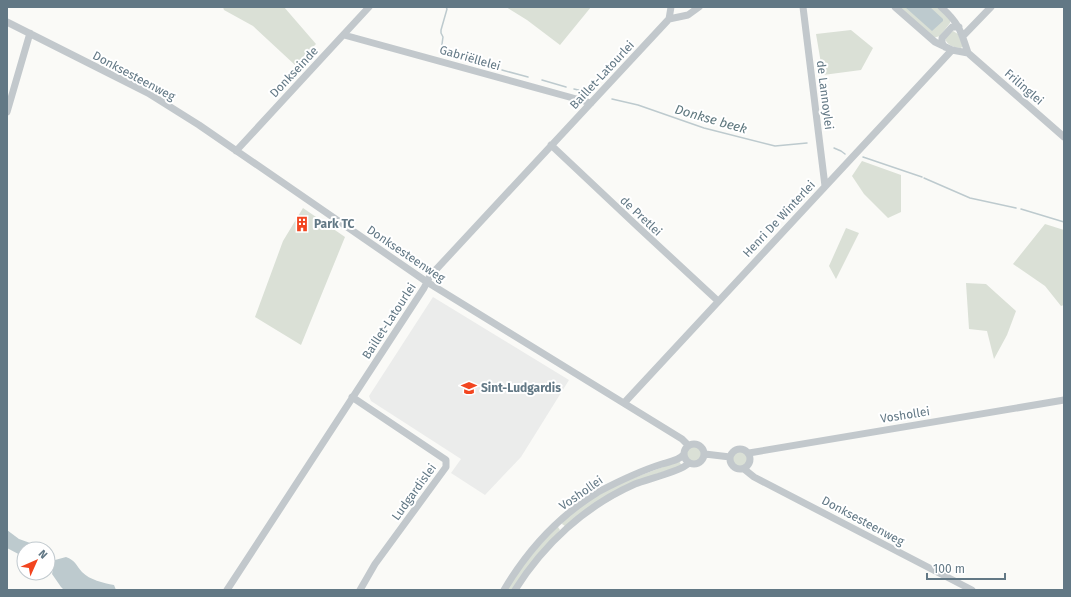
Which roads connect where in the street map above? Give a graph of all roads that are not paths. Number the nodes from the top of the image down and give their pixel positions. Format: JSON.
{"nodes":[{"id":1,"x":369,"y":7,"type":"edge"},
{"id":2,"x":671,"y":7,"type":"edge"},
{"id":3,"x":699,"y":7,"type":"edge"},
{"id":4,"x":803,"y":7,"type":"edge"},
{"id":5,"x":895,"y":7,"type":"edge"},
{"id":6,"x":941,"y":7,"type":"edge"},
{"id":7,"x":990,"y":7,"type":"edge"},
{"id":8,"x":668,"y":19,"type":"junction"},
{"id":9,"x":7,"y":22,"type":"edge"},
{"id":10,"x":959,"y":27,"type":"junction"},
{"id":11,"x":30,"y":33,"type":"junction"},
{"id":12,"x":344,"y":35,"type":"junction"},
{"id":13,"x":963,"y":36,"type":"junction"},
{"id":14,"x":948,"y":48,"type":"junction"},
{"id":15,"x":968,"y":53,"type":"junction"},
{"id":16,"x":590,"y":103,"type":"junction"},
{"id":17,"x":7,"y":112,"type":"edge"},
{"id":18,"x":1064,"y":137,"type":"edge"},
{"id":19,"x":551,"y":145,"type":"junction"},
{"id":20,"x":236,"y":151,"type":"junction"},
{"id":21,"x":825,"y":186,"type":"junction"},
{"id":22,"x":427,"y":282,"type":"junction"},
{"id":23,"x":718,"y":301,"type":"junction"},
{"id":24,"x":352,"y":398,"type":"junction"},
{"id":25,"x":1064,"y":400,"type":"edge"},
{"id":26,"x":624,"y":403,"type":"junction"},
{"id":27,"x":688,"y":445,"type":"junction"},
{"id":28,"x":749,"y":453,"type":"junction"},
{"id":29,"x":684,"y":454,"type":"junction"},
{"id":30,"x":705,"y":454,"type":"junction"},
{"id":31,"x":730,"y":457,"type":"junction"},
{"id":32,"x":689,"y":463,"type":"junction"},
{"id":33,"x":744,"y":469,"type":"junction"},
{"id":34,"x":558,"y":523,"type":"junction"},
{"id":35,"x":564,"y":530,"type":"junction"},
{"id":36,"x":227,"y":590,"type":"edge"},
{"id":37,"x":360,"y":590,"type":"edge"},
{"id":38,"x":504,"y":590,"type":"edge"},
{"id":39,"x":515,"y":590,"type":"edge"},
{"id":40,"x":972,"y":590,"type":"edge"}],
"edges":[{"from":1,"to":12,"type":"street","name":"Donkseinde"},
{"from":2,"to":8,"type":"street","name":"Baillet-Latourlei"},
{"from":3,"to":8,"type":"street"},
{"from":4,"to":21,"type":"street","name":"de Lannoylei"},
{"from":5,"to":14,"type":"street"},
{"from":6,"to":10,"type":"street"},
{"from":7,"to":13,"type":"street"},
{"from":8,"to":16,"type":"street","name":"Baillet-Latourlei"},
{"from":9,"to":11,"type":"street","name":"Donksesteenweg"},
{"from":10,"to":13,"type":"street"},
{"from":10,"to":14,"type":"street"},
{"from":11,"to":17,"type":"street"},
{"from":11,"to":20,"type":"street","name":"Donksesteenweg"},
{"from":12,"to":16,"type":"street","name":"Gabriëllelei"},
{"from":12,"to":20,"type":"street","name":"Donkseinde"},
{"from":13,"to":15,"type":"street"},
{"from":14,"to":15,"type":"street"},
{"from":14,"to":21,"type":"street","name":"Henri De Winterlei"},
{"from":15,"to":18,"type":"street","name":"Frilinglei"},
{"from":16,"to":19,"type":"street","name":"Baillet-Latourlei"},
{"from":19,"to":22,"type":"street","name":"Baillet-Latourlei"},
{"from":19,"to":23,"type":"street","name":"de Pretlei"},
{"from":20,"to":22,"type":"street","name":"Donksesteenweg"},
{"from":21,"to":23,"type":"street","name":"Henri De Winterlei"},
{"from":22,"to":24,"type":"street","name":"Baillet-Latourlei"},
{"from":22,"to":26,"type":"street","name":"Donksesteenweg"},
{"from":23,"to":26,"type":"street","name":"Henri De Winterlei"},
{"from":24,"to":36,"type":"street","name":"Baillet-Latourlei"},
{"from":24,"to":37,"type":"street","name":"Ludgardislei"},
{"from":25,"to":28,"type":"street","name":"Voshollei"},
{"from":26,"to":27,"type":"street","name":"Donksesteenweg"},
{"from":27,"to":29,"type":"street"},
{"from":27,"to":30,"type":"street","name":"Donksesteenweg"},
{"from":28,"to":31,"type":"street"},
{"from":28,"to":33,"type":"street"},
{"from":29,"to":32,"type":"street"},
{"from":29,"to":34,"type":"street","name":"Voshollei"},
{"from":30,"to":31,"type":"street","name":"Donksesteenweg"},
{"from":30,"to":32,"type":"street"},
{"from":31,"to":33,"type":"street","name":"Donksesteenweg"},
{"from":32,"to":35,"type":"street","name":"Voshollei"},
{"from":33,"to":40,"type":"street","name":"Donksesteenweg"},
{"from":34,"to":35,"type":"street","name":"Voshollei"},
{"from":34,"to":38,"type":"street","name":"Voshollei"},
{"from":35,"to":39,"type":"street","name":"Voshollei"}]}
